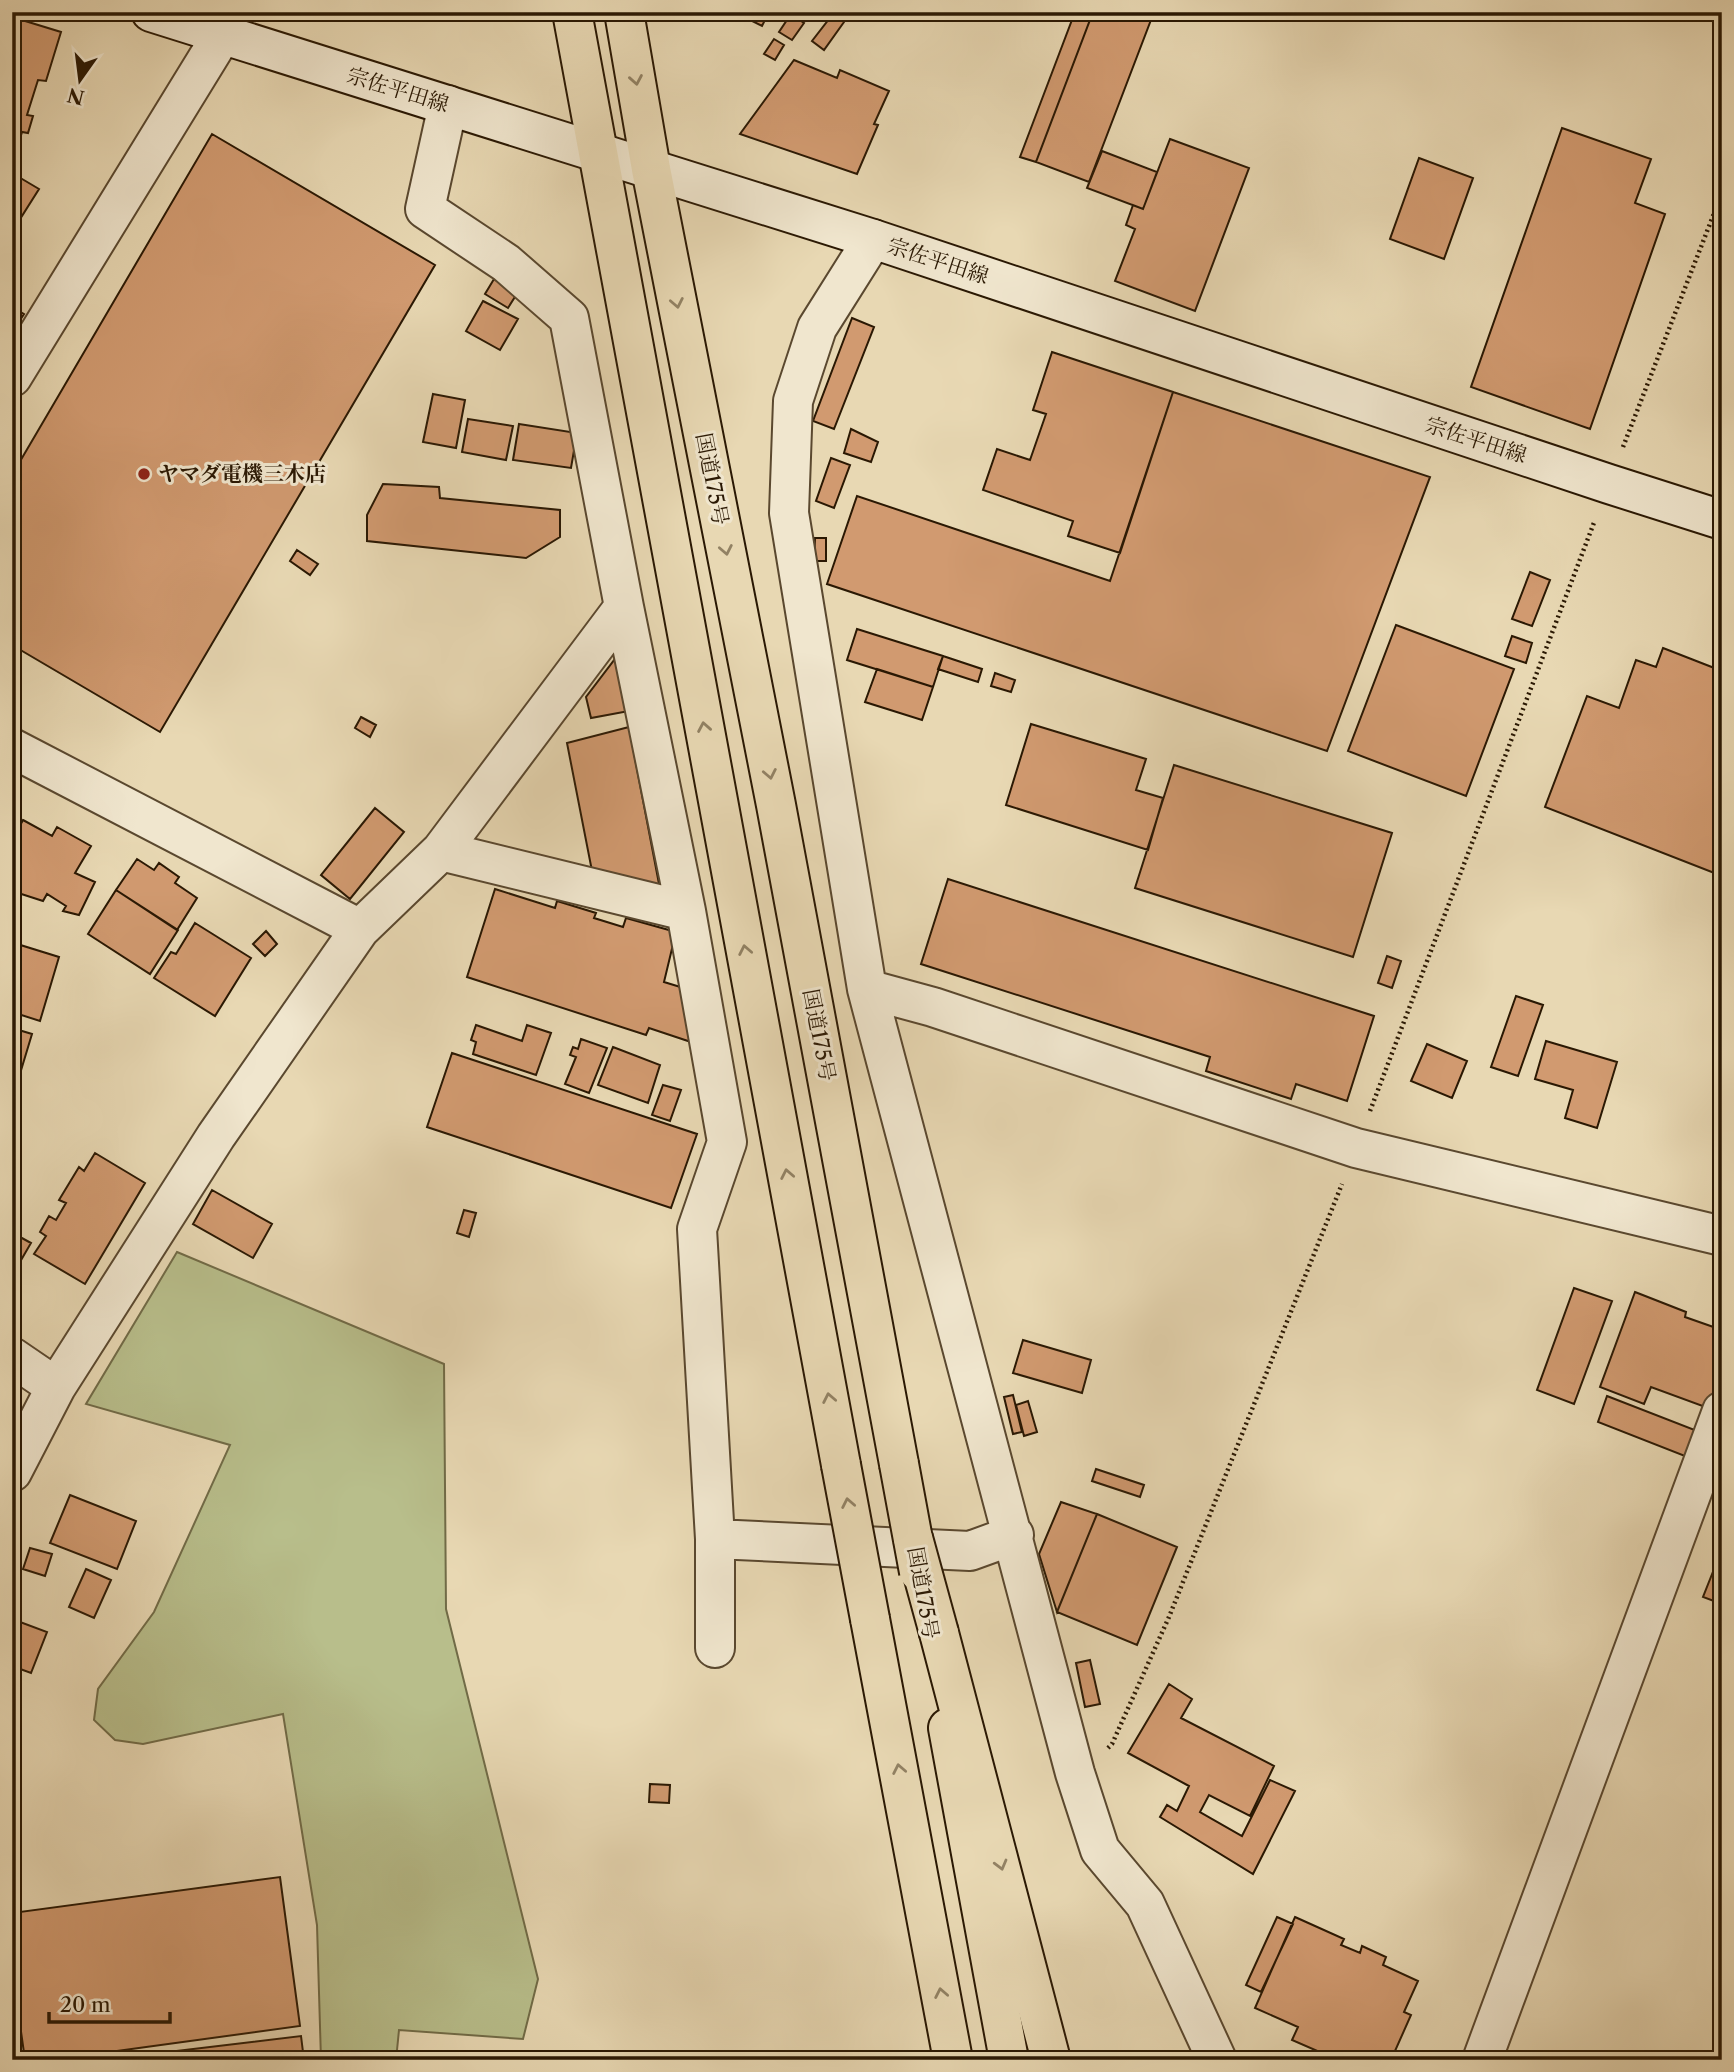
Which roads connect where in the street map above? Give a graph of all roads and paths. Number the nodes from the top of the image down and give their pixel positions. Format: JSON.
{"nodes":[{"id":1,"x":151,"y":12,"type":"edge"},
{"id":2,"x":572,"y":12,"type":"edge"},
{"id":3,"x":624,"y":12,"type":"edge"},
{"id":4,"x":222,"y":35,"type":"junction"},
{"id":5,"x":448,"y":106,"type":"junction"},
{"id":6,"x":598,"y":152,"type":"junction"},
{"id":7,"x":651,"y":169,"type":"junction"},
{"id":8,"x":1722,"y":193,"type":"edge"},
{"id":9,"x":873,"y":239,"type":"junction"},
{"id":10,"x":12,"y":377,"type":"edge"},
{"id":11,"x":1609,"y":484,"type":"junction"},
{"id":12,"x":1722,"y":520,"type":"edge"},
{"id":13,"x":624,"y":607,"type":"junction"},
{"id":14,"x":12,"y":748,"type":"edge"},
{"id":15,"x":441,"y":851,"type":"junction"},
{"id":16,"x":686,"y":911,"type":"junction"},
{"id":17,"x":360,"y":929,"type":"junction"},
{"id":18,"x":867,"y":989,"type":"junction"},
{"id":19,"x":1356,"y":1148,"type":"junction"},
{"id":20,"x":1722,"y":1236,"type":"edge"},
{"id":21,"x":12,"y":1357,"type":"edge"},
{"id":22,"x":56,"y":1387,"type":"junction"},
{"id":23,"x":1722,"y":1411,"type":"edge"},
{"id":24,"x":12,"y":1472,"type":"edge"},
{"id":25,"x":1014,"y":1535,"type":"junction"},
{"id":26,"x":715,"y":1539,"type":"junction"},
{"id":27,"x":934,"y":1633,"type":"junction"},
{"id":28,"x":715,"y":1648,"type":"dead end"},
{"id":29,"x":1075,"y":1773,"type":"junction"},
{"id":30,"x":953,"y":2060,"type":"edge"},
{"id":31,"x":1009,"y":2060,"type":"edge"},
{"id":32,"x":1051,"y":2060,"type":"edge"},
{"id":33,"x":1217,"y":2060,"type":"edge"},
{"id":34,"x":1482,"y":2060,"type":"edge"}],
"edges":[{"from":1,"to":4,"type":"street","name":"宗佐平田線"},
{"from":2,"to":6,"type":"highway"},
{"from":3,"to":7,"type":"highway","name":"国道175号","one_way":true},
{"from":4,"to":5,"type":"street","name":"宗佐平田線"},
{"from":4,"to":10,"type":"street"},
{"from":5,"to":6,"type":"street","name":"宗佐平田線"},
{"from":5,"to":13,"type":"street"},
{"from":6,"to":7,"type":"street","name":"宗佐平田線"},
{"from":30,"to":6,"type":"highway","one_way":true,"bridge":true},
{"from":7,"to":9,"type":"street","name":"宗佐平田線"},
{"from":7,"to":27,"type":"highway","name":"国道175号","one_way":true,"bridge":true},
{"from":8,"to":11,"type":"path"},
{"from":9,"to":11,"type":"street","name":"宗佐平田線"},
{"from":9,"to":18,"type":"street"},
{"from":11,"to":12,"type":"street","name":"宗佐平田線"},
{"from":11,"to":19,"type":"path"},
{"from":13,"to":15,"type":"street"},
{"from":13,"to":16,"type":"street"},
{"from":14,"to":17,"type":"street"},
{"from":15,"to":16,"type":"street"},
{"from":15,"to":17,"type":"street"},
{"from":16,"to":26,"type":"street"},
{"from":17,"to":22,"type":"street"},
{"from":18,"to":19,"type":"street"},
{"from":18,"to":25,"type":"street"},
{"from":19,"to":20,"type":"street"},
{"from":19,"to":29,"type":"path"},
{"from":21,"to":22,"type":"street"},
{"from":22,"to":24,"type":"street"},
{"from":23,"to":34,"type":"street"},
{"from":25,"to":26,"type":"street"},
{"from":25,"to":29,"type":"street"},
{"from":26,"to":28,"type":"street"},
{"from":27,"to":31,"type":"highway","name":"国道175号"},
{"from":27,"to":32,"type":"highway","one_way":true},
{"from":29,"to":33,"type":"street"}]}
